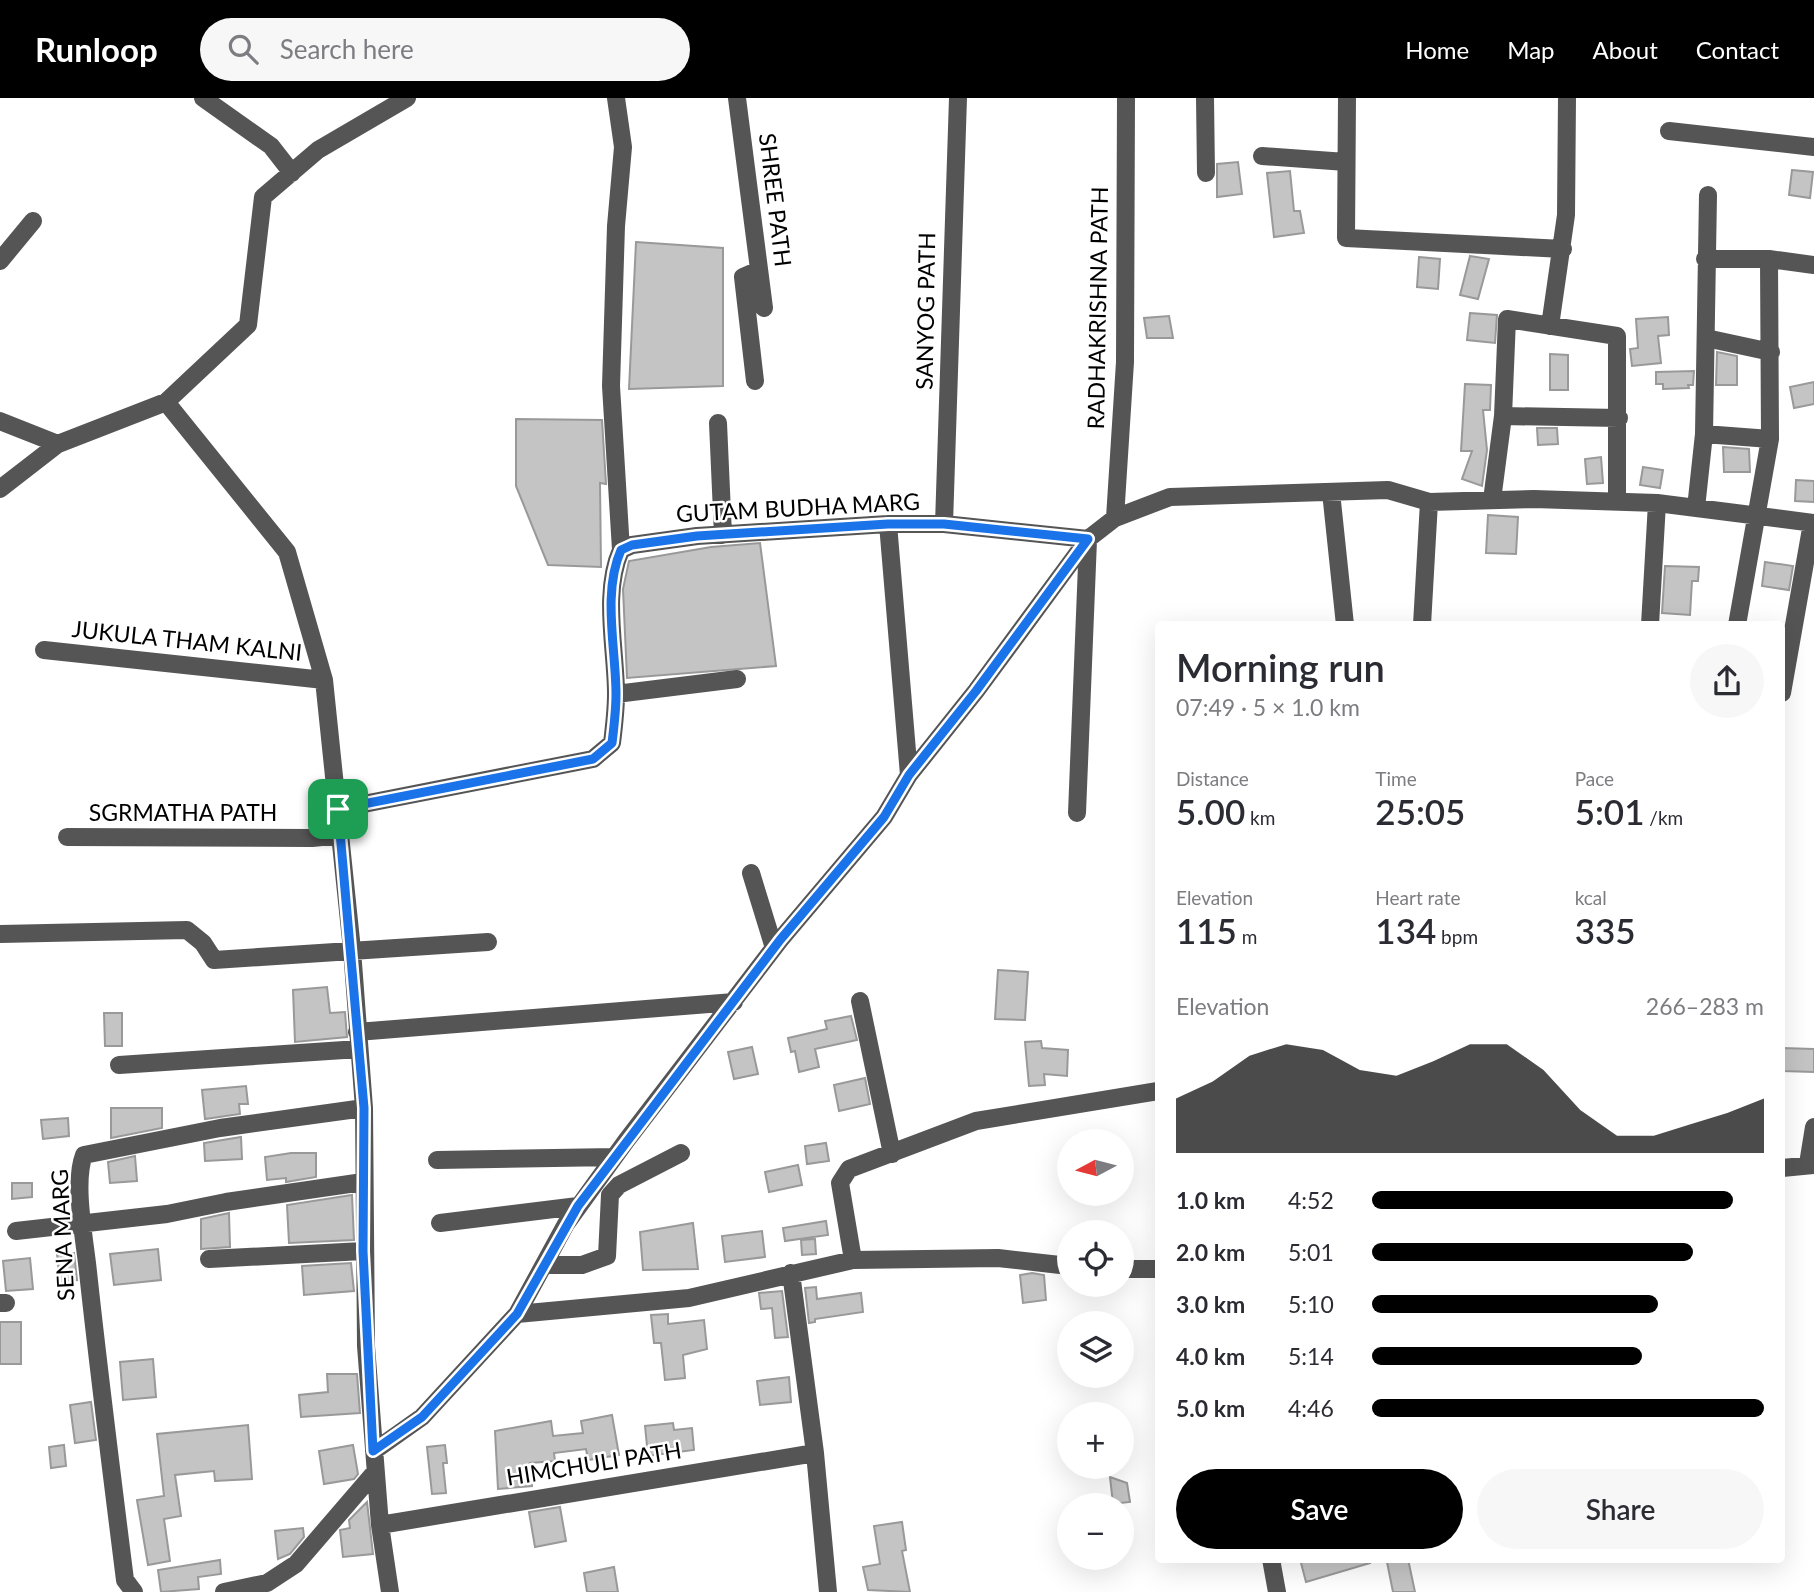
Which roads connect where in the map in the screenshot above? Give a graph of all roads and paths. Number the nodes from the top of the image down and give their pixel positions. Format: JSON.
{"nodes":[{"id":1,"x":203,"y":98,"type":"edge"},
{"id":2,"x":407,"y":98,"type":"edge"},
{"id":3,"x":616,"y":98,"type":"edge"},
{"id":4,"x":737,"y":98,"type":"edge"},
{"id":5,"x":958,"y":98,"type":"edge"},
{"id":6,"x":1126,"y":98,"type":"edge"},
{"id":7,"x":1205,"y":98,"type":"edge"},
{"id":8,"x":1347,"y":98,"type":"edge"},
{"id":9,"x":1567,"y":98,"type":"edge"},
{"id":10,"x":1670,"y":131,"type":"dead end"},
{"id":11,"x":1814,"y":147,"type":"edge"},
{"id":12,"x":1262,"y":156,"type":"dead end"},
{"id":13,"x":1346,"y":162,"type":"junction"},
{"id":14,"x":292,"y":173,"type":"junction"},
{"id":15,"x":1206,"y":173,"type":"dead end"},
{"id":16,"x":1708,"y":195,"type":"dead end"},
{"id":17,"x":33,"y":221,"type":"dead end"},
{"id":18,"x":1563,"y":249,"type":"junction"},
{"id":19,"x":1705,"y":259,"type":"junction"},
{"id":20,"x":1769,"y":259,"type":"junction"},
{"id":21,"x":0,"y":261,"type":"edge"},
{"id":22,"x":1814,"y":265,"type":"edge"},
{"id":23,"x":759,"y":270,"type":"junction"},
{"id":24,"x":764,"y":308,"type":"dead end"},
{"id":25,"x":1550,"y":326,"type":"junction"},
{"id":26,"x":1706,"y":338,"type":"junction"},
{"id":27,"x":1771,"y":352,"type":"junction"},
{"id":28,"x":755,"y":381,"type":"dead end"},
{"id":29,"x":166,"y":402,"type":"junction"},
{"id":30,"x":1503,"y":416,"type":"junction"},
{"id":31,"x":1619,"y":418,"type":"junction"},
{"id":32,"x":0,"y":421,"type":"edge"},
{"id":33,"x":718,"y":423,"type":"dead end"},
{"id":34,"x":1704,"y":434,"type":"junction"},
{"id":35,"x":1770,"y":439,"type":"junction"},
{"id":36,"x":58,"y":444,"type":"junction"},
{"id":37,"x":0,"y":489,"type":"edge"},
{"id":38,"x":1331,"y":492,"type":"junction"},
{"id":39,"x":1492,"y":500,"type":"junction"},
{"id":40,"x":1617,"y":501,"type":"junction"},
{"id":41,"x":1429,"y":502,"type":"junction"},
{"id":42,"x":1657,"y":503,"type":"junction"},
{"id":43,"x":1696,"y":508,"type":"junction"},
{"id":44,"x":1756,"y":517,"type":"junction"},
{"id":45,"x":1115,"y":518,"type":"junction"},
{"id":46,"x":1813,"y":523,"type":"edge"},
{"id":47,"x":888,"y":524,"type":"junction"},
{"id":48,"x":944,"y":524,"type":"junction"},
{"id":49,"x":723,"y":535,"type":"junction"},
{"id":50,"x":1088,"y":539,"type":"junction"},
{"id":51,"x":621,"y":550,"type":"junction"},
{"id":52,"x":1345,"y":621,"type":"edge"},
{"id":53,"x":1422,"y":621,"type":"edge"},
{"id":54,"x":1650,"y":621,"type":"edge"},
{"id":55,"x":1738,"y":621,"type":"edge"},
{"id":56,"x":44,"y":650,"type":"dead end"},
{"id":57,"x":1785,"y":677,"type":"edge"},
{"id":58,"x":737,"y":679,"type":"dead end"},
{"id":59,"x":324,"y":680,"type":"junction"},
{"id":60,"x":616,"y":694,"type":"junction"},
{"id":61,"x":909,"y":775,"type":"junction"},
{"id":62,"x":338,"y":809,"type":"junction"},
{"id":63,"x":1077,"y":813,"type":"dead end"},
{"id":64,"x":341,"y":835,"type":"junction"},
{"id":65,"x":67,"y":837,"type":"dead end"},
{"id":66,"x":751,"y":873,"type":"dead end"},
{"id":67,"x":0,"y":934,"type":"edge"},
{"id":68,"x":488,"y":942,"type":"dead end"},
{"id":69,"x":774,"y":948,"type":"junction"},
{"id":70,"x":352,"y":950,"type":"junction"},
{"id":71,"x":860,"y":1001,"type":"dead end"},
{"id":72,"x":734,"y":1002,"type":"junction"},
{"id":73,"x":358,"y":1040,"type":"junction"},
{"id":74,"x":119,"y":1065,"type":"dead end"},
{"id":75,"x":1155,"y":1091,"type":"edge"},
{"id":76,"x":364,"y":1108,"type":"junction"},
{"id":77,"x":1814,"y":1127,"type":"edge"},
{"id":78,"x":681,"y":1153,"type":"dead end"},
{"id":79,"x":892,"y":1154,"type":"junction"},
{"id":80,"x":614,"y":1157,"type":"junction"},
{"id":81,"x":437,"y":1160,"type":"dead end"},
{"id":82,"x":1811,"y":1165,"type":"edge"},
{"id":83,"x":1785,"y":1167,"type":"edge"},
{"id":84,"x":363,"y":1182,"type":"junction"},
{"id":85,"x":578,"y":1206,"type":"junction"},
{"id":86,"x":83,"y":1222,"type":"junction"},
{"id":87,"x":440,"y":1223,"type":"dead end"},
{"id":88,"x":16,"y":1231,"type":"dead end"},
{"id":89,"x":363,"y":1251,"type":"junction"},
{"id":90,"x":209,"y":1259,"type":"dead end"},
{"id":91,"x":853,"y":1260,"type":"junction"},
{"id":92,"x":544,"y":1265,"type":"junction"},
{"id":93,"x":1057,"y":1265,"type":"edge"},
{"id":94,"x":1134,"y":1269,"type":"edge"},
{"id":95,"x":1155,"y":1269,"type":"edge"},
{"id":96,"x":791,"y":1273,"type":"junction"},
{"id":97,"x":517,"y":1314,"type":"junction"},
{"id":98,"x":373,"y":1451,"type":"junction"},
{"id":99,"x":816,"y":1453,"type":"junction"},
{"id":100,"x":375,"y":1472,"type":"junction"},
{"id":101,"x":380,"y":1525,"type":"junction"},
{"id":102,"x":1272,"y":1563,"type":"edge"},
{"id":103,"x":134,"y":1592,"type":"edge"},
{"id":104,"x":224,"y":1592,"type":"edge"},
{"id":105,"x":390,"y":1592,"type":"edge"},
{"id":106,"x":828,"y":1592,"type":"edge"},
{"id":107,"x":1277,"y":1592,"type":"edge"}],
"edges":[{"from":1,"to":14,"type":"street"},
{"from":2,"to":14,"type":"street"},
{"from":3,"to":51,"type":"street"},
{"from":4,"to":23,"type":"street","name":"SHREE PATH"},
{"from":5,"to":48,"type":"street","name":"SANYOG PATH"},
{"from":6,"to":45,"type":"street","name":"RADHAKRISHNA PATH"},
{"from":7,"to":15,"type":"street"},
{"from":8,"to":13,"type":"street"},
{"from":9,"to":18,"type":"street"},
{"from":10,"to":11,"type":"street"},
{"from":12,"to":13,"type":"street"},
{"from":13,"to":18,"type":"street"},
{"from":14,"to":29,"type":"street"},
{"from":16,"to":19,"type":"street"},
{"from":17,"to":21,"type":"street"},
{"from":18,"to":25,"type":"street"},
{"from":19,"to":20,"type":"street"},
{"from":19,"to":26,"type":"street"},
{"from":20,"to":22,"type":"street"},
{"from":20,"to":27,"type":"street"},
{"from":23,"to":24,"type":"street","name":"SHREE PATH"},
{"from":23,"to":28,"type":"street"},
{"from":25,"to":30,"type":"street"},
{"from":25,"to":31,"type":"street"},
{"from":26,"to":27,"type":"street"},
{"from":26,"to":34,"type":"street"},
{"from":27,"to":35,"type":"street"},
{"from":29,"to":36,"type":"street"},
{"from":29,"to":59,"type":"street"},
{"from":30,"to":31,"type":"street"},
{"from":30,"to":39,"type":"street"},
{"from":31,"to":40,"type":"street"},
{"from":32,"to":36,"type":"street"},
{"from":33,"to":49,"type":"street"},
{"from":34,"to":35,"type":"street"},
{"from":34,"to":43,"type":"street"},
{"from":35,"to":44,"type":"street"},
{"from":36,"to":37,"type":"street"},
{"from":38,"to":41,"type":"street"},
{"from":38,"to":45,"type":"street"},
{"from":38,"to":52,"type":"street"},
{"from":39,"to":40,"type":"street"},
{"from":39,"to":41,"type":"street"},
{"from":40,"to":42,"type":"street"},
{"from":41,"to":53,"type":"street"},
{"from":42,"to":43,"type":"street"},
{"from":42,"to":54,"type":"street"},
{"from":43,"to":44,"type":"street"},
{"from":44,"to":46,"type":"street"},
{"from":44,"to":55,"type":"street"},
{"from":45,"to":50,"type":"street"},
{"from":46,"to":57,"type":"street"},
{"from":47,"to":48,"type":"street","name":"GUTAM BUDHA MARG"},
{"from":47,"to":49,"type":"street","name":"GUTAM BUDHA MARG"},
{"from":47,"to":61,"type":"street"},
{"from":48,"to":50,"type":"street","name":"GUTAM BUDHA MARG"},
{"from":49,"to":51,"type":"street","name":"GUTAM BUDHA MARG"},
{"from":50,"to":61,"type":"street"},
{"from":50,"to":63,"type":"street"},
{"from":51,"to":60,"type":"street"},
{"from":56,"to":59,"type":"street","name":"JUKULA THAM KALNI"},
{"from":58,"to":60,"type":"street"},
{"from":59,"to":62,"type":"street"},
{"from":60,"to":62,"type":"street"},
{"from":61,"to":69,"type":"street"},
{"from":62,"to":64,"type":"street"},
{"from":64,"to":65,"type":"street","name":"SGRMATHA PATH"},
{"from":64,"to":70,"type":"street"},
{"from":66,"to":69,"type":"street"},
{"from":67,"to":70,"type":"street"},
{"from":68,"to":70,"type":"street"},
{"from":69,"to":72,"type":"street"},
{"from":70,"to":73,"type":"street"},
{"from":71,"to":79,"type":"street"},
{"from":72,"to":73,"type":"street"},
{"from":72,"to":80,"type":"street"},
{"from":73,"to":74,"type":"street"},
{"from":73,"to":76,"type":"street"},
{"from":75,"to":79,"type":"street"},
{"from":76,"to":84,"type":"street"},
{"from":76,"to":86,"type":"street","name":"SENA MARG"},
{"from":77,"to":82,"type":"street"},
{"from":78,"to":92,"type":"street"},
{"from":79,"to":91,"type":"street"},
{"from":80,"to":81,"type":"street"},
{"from":80,"to":85,"type":"street"},
{"from":82,"to":83,"type":"street"},
{"from":84,"to":86,"type":"street"},
{"from":84,"to":89,"type":"street"},
{"from":85,"to":87,"type":"street"},
{"from":85,"to":92,"type":"street"},
{"from":86,"to":88,"type":"street"},
{"from":86,"to":103,"type":"street","name":"SENA MARG"},
{"from":89,"to":90,"type":"street"},
{"from":89,"to":98,"type":"street"},
{"from":91,"to":93,"type":"street"},
{"from":91,"to":96,"type":"street"},
{"from":92,"to":97,"type":"street"},
{"from":94,"to":95,"type":"street"},
{"from":96,"to":97,"type":"street"},
{"from":96,"to":99,"type":"street"},
{"from":97,"to":98,"type":"street"},
{"from":98,"to":100,"type":"street"},
{"from":99,"to":101,"type":"street","name":"HIMCHULI PATH"},
{"from":99,"to":106,"type":"street"},
{"from":100,"to":101,"type":"street"},
{"from":100,"to":104,"type":"street"},
{"from":101,"to":105,"type":"street"},
{"from":102,"to":107,"type":"street"}]}
